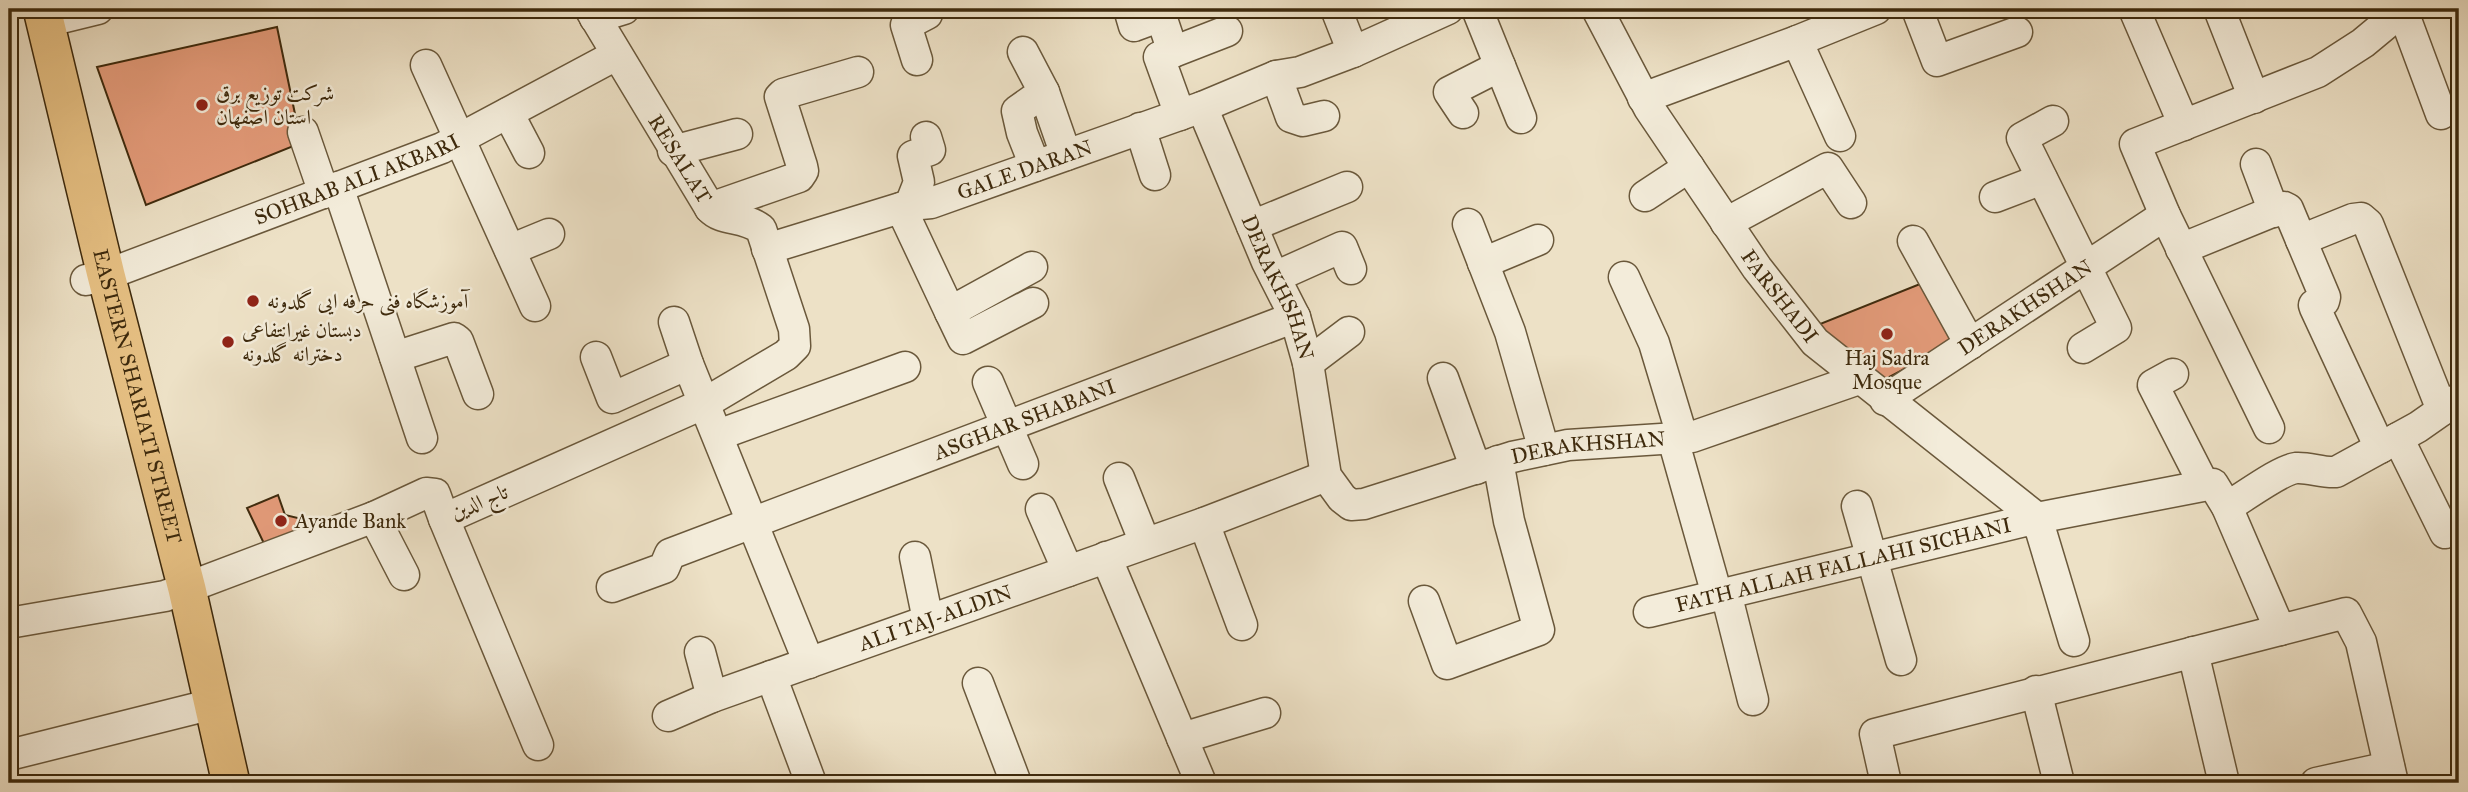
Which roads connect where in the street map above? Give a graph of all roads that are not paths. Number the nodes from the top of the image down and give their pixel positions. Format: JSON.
{"nodes":[{"id":1,"x":98,"y":9,"type":"edge"},
{"id":2,"x":624,"y":9,"type":"edge"},
{"id":3,"x":925,"y":9,"type":"edge"},
{"id":4,"x":1129,"y":9,"type":"edge"},
{"id":5,"x":1336,"y":9,"type":"edge"},
{"id":6,"x":1448,"y":9,"type":"edge"},
{"id":7,"x":1477,"y":9,"type":"edge"},
{"id":8,"x":1597,"y":9,"type":"edge"},
{"id":9,"x":1876,"y":9,"type":"edge"},
{"id":10,"x":1917,"y":9,"type":"edge"},
{"id":11,"x":2134,"y":9,"type":"edge"},
{"id":12,"x":2219,"y":9,"type":"edge"},
{"id":13,"x":2402,"y":9,"type":"edge"},
{"id":14,"x":36,"y":13,"type":"edge"},
{"id":15,"x":592,"y":13,"type":"edge"},
{"id":16,"x":1227,"y":31,"type":"dead end"},
{"id":17,"x":2017,"y":32,"type":"dead end"},
{"id":18,"x":1797,"y":41,"type":"junction"},
{"id":19,"x":1023,"y":52,"type":"dead end"},
{"id":20,"x":1173,"y":52,"type":"junction"},
{"id":21,"x":1353,"y":52,"type":"junction"},
{"id":22,"x":616,"y":55,"type":"junction"},
{"id":23,"x":917,"y":60,"type":"dead end"},
{"id":24,"x":426,"y":65,"type":"dead end"},
{"id":25,"x":1500,"y":66,"type":"junction"},
{"id":26,"x":859,"y":72,"type":"dead end"},
{"id":27,"x":1276,"y":76,"type":"junction"},
{"id":28,"x":1044,"y":92,"type":"junction"},
{"id":29,"x":1643,"y":98,"type":"junction"},
{"id":30,"x":2254,"y":98,"type":"junction"},
{"id":31,"x":1191,"y":111,"type":"junction"},
{"id":32,"x":508,"y":113,"type":"junction"},
{"id":33,"x":1463,"y":113,"type":"dead end"},
{"id":34,"x":2441,"y":114,"type":"dead end"},
{"id":35,"x":1324,"y":116,"type":"dead end"},
{"id":36,"x":1521,"y":118,"type":"dead end"},
{"id":37,"x":2053,"y":121,"type":"dead end"},
{"id":38,"x":2184,"y":125,"type":"junction"},
{"id":39,"x":1140,"y":128,"type":"junction"},
{"id":40,"x":303,"y":132,"type":"dead end"},
{"id":41,"x":737,"y":134,"type":"dead end"},
{"id":42,"x":1840,"y":136,"type":"dead end"},
{"id":43,"x":926,"y":137,"type":"dead end"},
{"id":44,"x":459,"y":139,"type":"junction"},
{"id":45,"x":673,"y":151,"type":"junction"},
{"id":46,"x":529,"y":153,"type":"dead end"},
{"id":47,"x":1066,"y":155,"type":"junction"},
{"id":48,"x":2256,"y":164,"type":"dead end"},
{"id":49,"x":1035,"y":166,"type":"junction"},
{"id":50,"x":1689,"y":167,"type":"junction"},
{"id":51,"x":1155,"y":175,"type":"dead end"},
{"id":52,"x":2042,"y":179,"type":"junction"},
{"id":53,"x":1347,"y":187,"type":"dead end"},
{"id":54,"x":331,"y":190,"type":"junction"},
{"id":55,"x":1645,"y":196,"type":"dead end"},
{"id":56,"x":1995,"y":197,"type":"dead end"},
{"id":57,"x":1851,"y":203,"type":"dead end"},
{"id":58,"x":906,"y":206,"type":"junction"},
{"id":59,"x":710,"y":208,"type":"junction"},
{"id":60,"x":2274,"y":212,"type":"junction"},
{"id":61,"x":2165,"y":215,"type":"junction"},
{"id":62,"x":1727,"y":223,"type":"junction"},
{"id":63,"x":1468,"y":224,"type":"dead end"},
{"id":64,"x":1252,"y":226,"type":"junction"},
{"id":65,"x":550,"y":234,"type":"dead end"},
{"id":66,"x":1538,"y":240,"type":"dead end"},
{"id":67,"x":2301,"y":240,"type":"junction"},
{"id":68,"x":1913,"y":241,"type":"dead end"},
{"id":69,"x":767,"y":248,"type":"junction"},
{"id":70,"x":2181,"y":249,"type":"junction"},
{"id":71,"x":510,"y":250,"type":"junction"},
{"id":72,"x":1483,"y":262,"type":"junction"},
{"id":73,"x":1031,"y":267,"type":"dead end"},
{"id":74,"x":2085,"y":268,"type":"junction"},
{"id":75,"x":1351,"y":269,"type":"dead end"},
{"id":76,"x":1624,"y":276,"type":"dead end"},
{"id":77,"x":96,"y":277,"type":"junction"},
{"id":78,"x":1275,"y":277,"type":"junction"},
{"id":79,"x":1033,"y":303,"type":"dead end"},
{"id":80,"x":535,"y":306,"type":"dead end"},
{"id":81,"x":950,"y":312,"type":"junction"},
{"id":82,"x":1294,"y":317,"type":"junction"},
{"id":83,"x":674,"y":322,"type":"dead end"},
{"id":84,"x":1349,"y":332,"type":"dead end"},
{"id":85,"x":1970,"y":344,"type":"junction"},
{"id":86,"x":2083,"y":348,"type":"dead end"},
{"id":87,"x":395,"y":357,"type":"junction"},
{"id":88,"x":596,"y":358,"type":"dead end"},
{"id":89,"x":1308,"y":363,"type":"junction"},
{"id":90,"x":688,"y":364,"type":"junction"},
{"id":91,"x":905,"y":367,"type":"dead end"},
{"id":92,"x":2173,"y":374,"type":"dead end"},
{"id":93,"x":1443,"y":378,"type":"dead end"},
{"id":94,"x":1859,"y":379,"type":"junction"},
{"id":95,"x":988,"y":382,"type":"dead end"},
{"id":96,"x":478,"y":394,"type":"dead end"},
{"id":97,"x":1885,"y":400,"type":"junction"},
{"id":98,"x":705,"y":403,"type":"junction"},
{"id":99,"x":2451,"y":404,"type":"edge"},
{"id":100,"x":1006,"y":425,"type":"junction"},
{"id":101,"x":2269,"y":428,"type":"dead end"},
{"id":102,"x":718,"y":435,"type":"junction"},
{"id":103,"x":422,"y":438,"type":"dead end"},
{"id":104,"x":1678,"y":439,"type":"junction"},
{"id":105,"x":2389,"y":443,"type":"junction"},
{"id":106,"x":1544,"y":450,"type":"junction"},
{"id":107,"x":1023,"y":464,"type":"dead end"},
{"id":108,"x":1487,"y":465,"type":"junction"},
{"id":109,"x":1326,"y":477,"type":"junction"},
{"id":110,"x":1119,"y":478,"type":"dead end"},
{"id":111,"x":2204,"y":485,"type":"junction"},
{"id":112,"x":1857,"y":506,"type":"dead end"},
{"id":113,"x":2227,"y":507,"type":"junction"},
{"id":114,"x":1041,"y":509,"type":"dead end"},
{"id":115,"x":374,"y":517,"type":"junction"},
{"id":116,"x":2037,"y":518,"type":"junction"},
{"id":117,"x":444,"y":519,"type":"junction"},
{"id":118,"x":753,"y":521,"type":"junction"},
{"id":119,"x":1204,"y":523,"type":"junction"},
{"id":120,"x":2445,"y":533,"type":"dead end"},
{"id":121,"x":1145,"y":543,"type":"junction"},
{"id":122,"x":915,"y":557,"type":"dead end"},
{"id":123,"x":1107,"y":557,"type":"junction"},
{"id":124,"x":1873,"y":557,"type":"junction"},
{"id":125,"x":1068,"y":571,"type":"junction"},
{"id":126,"x":404,"y":575,"type":"dead end"},
{"id":127,"x":612,"y":587,"type":"dead end"},
{"id":128,"x":176,"y":592,"type":"junction"},
{"id":129,"x":1721,"y":594,"type":"junction"},
{"id":130,"x":1424,"y":601,"type":"dead end"},
{"id":131,"x":1649,"y":612,"type":"dead end"},
{"id":132,"x":928,"y":620,"type":"junction"},
{"id":133,"x":9,"y":623,"type":"edge"},
{"id":134,"x":1242,"y":625,"type":"dead end"},
{"id":135,"x":2280,"y":630,"type":"junction"},
{"id":136,"x":2074,"y":641,"type":"dead end"},
{"id":137,"x":700,"y":652,"type":"dead end"},
{"id":138,"x":2193,"y":652,"type":"junction"},
{"id":139,"x":1901,"y":660,"type":"dead end"},
{"id":140,"x":809,"y":663,"type":"junction"},
{"id":141,"x":771,"y":676,"type":"junction"},
{"id":142,"x":978,"y":683,"type":"dead end"},
{"id":143,"x":2036,"y":691,"type":"junction"},
{"id":144,"x":712,"y":697,"type":"junction"},
{"id":145,"x":1753,"y":700,"type":"dead end"},
{"id":146,"x":201,"y":707,"type":"junction"},
{"id":147,"x":1265,"y":713,"type":"dead end"},
{"id":148,"x":668,"y":716,"type":"dead end"},
{"id":149,"x":1182,"y":738,"type":"junction"},
{"id":150,"x":538,"y":746,"type":"dead end"},
{"id":151,"x":9,"y":755,"type":"edge"},
{"id":152,"x":2391,"y":775,"type":"edge"},
{"id":153,"x":207,"y":783,"type":"edge"},
{"id":154,"x":231,"y":783,"type":"edge"},
{"id":155,"x":811,"y":783,"type":"edge"},
{"id":156,"x":1016,"y":783,"type":"edge"},
{"id":157,"x":1201,"y":783,"type":"edge"},
{"id":158,"x":1886,"y":783,"type":"edge"},
{"id":159,"x":2059,"y":783,"type":"edge"},
{"id":160,"x":2224,"y":783,"type":"edge"},
{"id":161,"x":2316,"y":783,"type":"edge"}],
"edges":[{"from":1,"to":14,"type":"street"},
{"from":2,"to":15,"type":"street"},
{"from":3,"to":23,"type":"street"},
{"from":4,"to":20,"type":"street"},
{"from":5,"to":21,"type":"street"},
{"from":6,"to":21,"type":"street","name":"GALE DARAN"},
{"from":7,"to":25,"type":"street"},
{"from":8,"to":29,"type":"street","name":"FARSHADI"},
{"from":9,"to":18,"type":"street"},
{"from":10,"to":17,"type":"street"},
{"from":11,"to":38,"type":"street"},
{"from":12,"to":30,"type":"street"},
{"from":13,"to":30,"type":"street"},
{"from":13,"to":34,"type":"street"},
{"from":14,"to":77,"type":"main road","name":"EASTERN SHARIATI STREET"},
{"from":15,"to":22,"type":"street","name":"RESALAT"},
{"from":16,"to":20,"type":"street"},
{"from":18,"to":29,"type":"street"},
{"from":18,"to":42,"type":"street"},
{"from":19,"to":28,"type":"street"},
{"from":20,"to":31,"type":"street","name":"DERAKHSHAN"},
{"from":21,"to":27,"type":"street","name":"GALE DARAN"},
{"from":22,"to":32,"type":"street","name":"SOHRAB ALI AKBARI"},
{"from":22,"to":45,"type":"street","name":"RESALAT"},
{"from":24,"to":44,"type":"street"},
{"from":25,"to":33,"type":"street"},
{"from":25,"to":36,"type":"street"},
{"from":26,"to":59,"type":"street"},
{"from":27,"to":31,"type":"street","name":"GALE DARAN"},
{"from":27,"to":35,"type":"street"},
{"from":28,"to":47,"type":"street"},
{"from":28,"to":49,"type":"street"},
{"from":29,"to":50,"type":"street","name":"FARSHADI"},
{"from":30,"to":38,"type":"street"},
{"from":31,"to":39,"type":"street","name":"GALE DARAN"},
{"from":31,"to":64,"type":"street","name":"DERAKHSHAN"},
{"from":32,"to":44,"type":"street","name":"SOHRAB ALI AKBARI"},
{"from":32,"to":46,"type":"street"},
{"from":37,"to":52,"type":"street"},
{"from":38,"to":61,"type":"street"},
{"from":39,"to":47,"type":"street","name":"GALE DARAN"},
{"from":39,"to":51,"type":"street"},
{"from":40,"to":54,"type":"street"},
{"from":41,"to":45,"type":"street"},
{"from":43,"to":58,"type":"street"},
{"from":44,"to":54,"type":"street","name":"SOHRAB ALI AKBARI"},
{"from":44,"to":71,"type":"street"},
{"from":45,"to":59,"type":"street","name":"RESALAT"},
{"from":47,"to":49,"type":"street","name":"GALE DARAN"},
{"from":48,"to":60,"type":"street"},
{"from":49,"to":58,"type":"street","name":"GALE DARAN"},
{"from":50,"to":55,"type":"street"},
{"from":50,"to":62,"type":"street","name":"FARSHADI"},
{"from":52,"to":56,"type":"street"},
{"from":52,"to":74,"type":"street"},
{"from":53,"to":64,"type":"street"},
{"from":54,"to":77,"type":"street","name":"SOHRAB ALI AKBARI"},
{"from":54,"to":87,"type":"street"},
{"from":57,"to":62,"type":"street"},
{"from":58,"to":69,"type":"street","name":"GALE DARAN"},
{"from":58,"to":81,"type":"street"},
{"from":59,"to":69,"type":"street","name":"RESALAT"},
{"from":60,"to":67,"type":"street"},
{"from":60,"to":70,"type":"street"},
{"from":61,"to":70,"type":"street"},
{"from":61,"to":74,"type":"street","name":"DERAKHSHAN"},
{"from":62,"to":94,"type":"street","name":"FARSHADI"},
{"from":63,"to":72,"type":"street"},
{"from":64,"to":78,"type":"street","name":"DERAKHSHAN"},
{"from":65,"to":71,"type":"street"},
{"from":66,"to":72,"type":"street"},
{"from":67,"to":99,"type":"street"},
{"from":67,"to":105,"type":"street"},
{"from":68,"to":85,"type":"street"},
{"from":69,"to":98,"type":"street","name":"RESALAT"},
{"from":70,"to":101,"type":"street"},
{"from":71,"to":80,"type":"street"},
{"from":72,"to":106,"type":"street"},
{"from":73,"to":81,"type":"street"},
{"from":74,"to":85,"type":"street","name":"DERAKHSHAN"},
{"from":74,"to":86,"type":"street"},
{"from":75,"to":78,"type":"street"},
{"from":76,"to":104,"type":"street"},
{"from":77,"to":128,"type":"main road","name":"EASTERN SHARIATI STREET"},
{"from":78,"to":82,"type":"street","name":"DERAKHSHAN"},
{"from":79,"to":81,"type":"street"},
{"from":82,"to":89,"type":"street","name":"DERAKHSHAN"},
{"from":82,"to":100,"type":"street","name":"ASGHAR SHABANI"},
{"from":83,"to":90,"type":"street"},
{"from":84,"to":89,"type":"street"},
{"from":85,"to":97,"type":"street","name":"DERAKHSHAN"},
{"from":87,"to":96,"type":"street"},
{"from":87,"to":103,"type":"street"},
{"from":88,"to":90,"type":"street"},
{"from":89,"to":109,"type":"street","name":"DERAKHSHAN"},
{"from":90,"to":98,"type":"street"},
{"from":91,"to":102,"type":"street"},
{"from":92,"to":111,"type":"street"},
{"from":93,"to":108,"type":"street","name":"DERAKHSHAN"},
{"from":94,"to":97,"type":"street","name":"FARSHADI"},
{"from":94,"to":104,"type":"street","name":"DERAKHSHAN"},
{"from":95,"to":100,"type":"street"},
{"from":97,"to":116,"type":"street","name":"FARSHADI"},
{"from":98,"to":102,"type":"street"},
{"from":98,"to":117,"type":"street","name":"تاج الدین"},
{"from":99,"to":105,"type":"street"},
{"from":100,"to":107,"type":"street"},
{"from":100,"to":118,"type":"street","name":"ASGHAR SHABANI"},
{"from":102,"to":118,"type":"street"},
{"from":104,"to":106,"type":"street","name":"DERAKHSHAN"},
{"from":104,"to":129,"type":"street"},
{"from":105,"to":113,"type":"street"},
{"from":105,"to":120,"type":"street"},
{"from":106,"to":108,"type":"street","name":"DERAKHSHAN"},
{"from":108,"to":109,"type":"street","name":"DERAKHSHAN"},
{"from":108,"to":130,"type":"street","name":"DERAKHSHAN"},
{"from":109,"to":119,"type":"street","name":"ALI TAJ-ALDIN"},
{"from":110,"to":121,"type":"street"},
{"from":111,"to":113,"type":"street"},
{"from":111,"to":116,"type":"street"},
{"from":112,"to":124,"type":"street"},
{"from":113,"to":135,"type":"street"},
{"from":114,"to":125,"type":"street"},
{"from":115,"to":117,"type":"street","name":"تاج الدین"},
{"from":115,"to":126,"type":"street"},
{"from":115,"to":128,"type":"street","name":"تاج الدین"},
{"from":116,"to":124,"type":"street","name":"FATH ALLAH FALLAHI SICHANI"},
{"from":116,"to":136,"type":"street"},
{"from":117,"to":150,"type":"street"},
{"from":118,"to":127,"type":"street","name":"ASGHAR SHABANI"},
{"from":118,"to":140,"type":"street"},
{"from":119,"to":121,"type":"street","name":"ALI TAJ-ALDIN"},
{"from":119,"to":134,"type":"street"},
{"from":121,"to":123,"type":"street","name":"ALI TAJ-ALDIN"},
{"from":122,"to":132,"type":"street"},
{"from":123,"to":125,"type":"street","name":"ALI TAJ-ALDIN"},
{"from":123,"to":149,"type":"street"},
{"from":124,"to":129,"type":"street","name":"FATH ALLAH FALLAHI SICHANI"},
{"from":124,"to":139,"type":"street"},
{"from":125,"to":132,"type":"street","name":"ALI TAJ-ALDIN"},
{"from":128,"to":133,"type":"street","name":"تاج الدین"},
{"from":128,"to":146,"type":"main road","name":"EASTERN SHARIATI STREET"},
{"from":129,"to":131,"type":"street","name":"FATH ALLAH FALLAHI SICHANI"},
{"from":129,"to":145,"type":"street"},
{"from":132,"to":140,"type":"street","name":"ALI TAJ-ALDIN"},
{"from":135,"to":138,"type":"street"},
{"from":135,"to":152,"type":"street"},
{"from":137,"to":144,"type":"street"},
{"from":138,"to":143,"type":"street"},
{"from":138,"to":160,"type":"street"},
{"from":140,"to":141,"type":"street","name":"ALI TAJ-ALDIN"},
{"from":141,"to":144,"type":"street","name":"ALI TAJ-ALDIN"},
{"from":141,"to":155,"type":"street"},
{"from":142,"to":156,"type":"street"},
{"from":143,"to":158,"type":"street"},
{"from":143,"to":159,"type":"street"},
{"from":144,"to":148,"type":"street","name":"ALI TAJ-ALDIN"},
{"from":146,"to":151,"type":"street"},
{"from":146,"to":153,"type":"main road","name":"EASTERN SHARIATI STREET"},
{"from":146,"to":154,"type":"main road","name":"EASTERN SHARIATI STREET"},
{"from":147,"to":149,"type":"street"},
{"from":149,"to":157,"type":"street"},
{"from":152,"to":161,"type":"street"}]}
